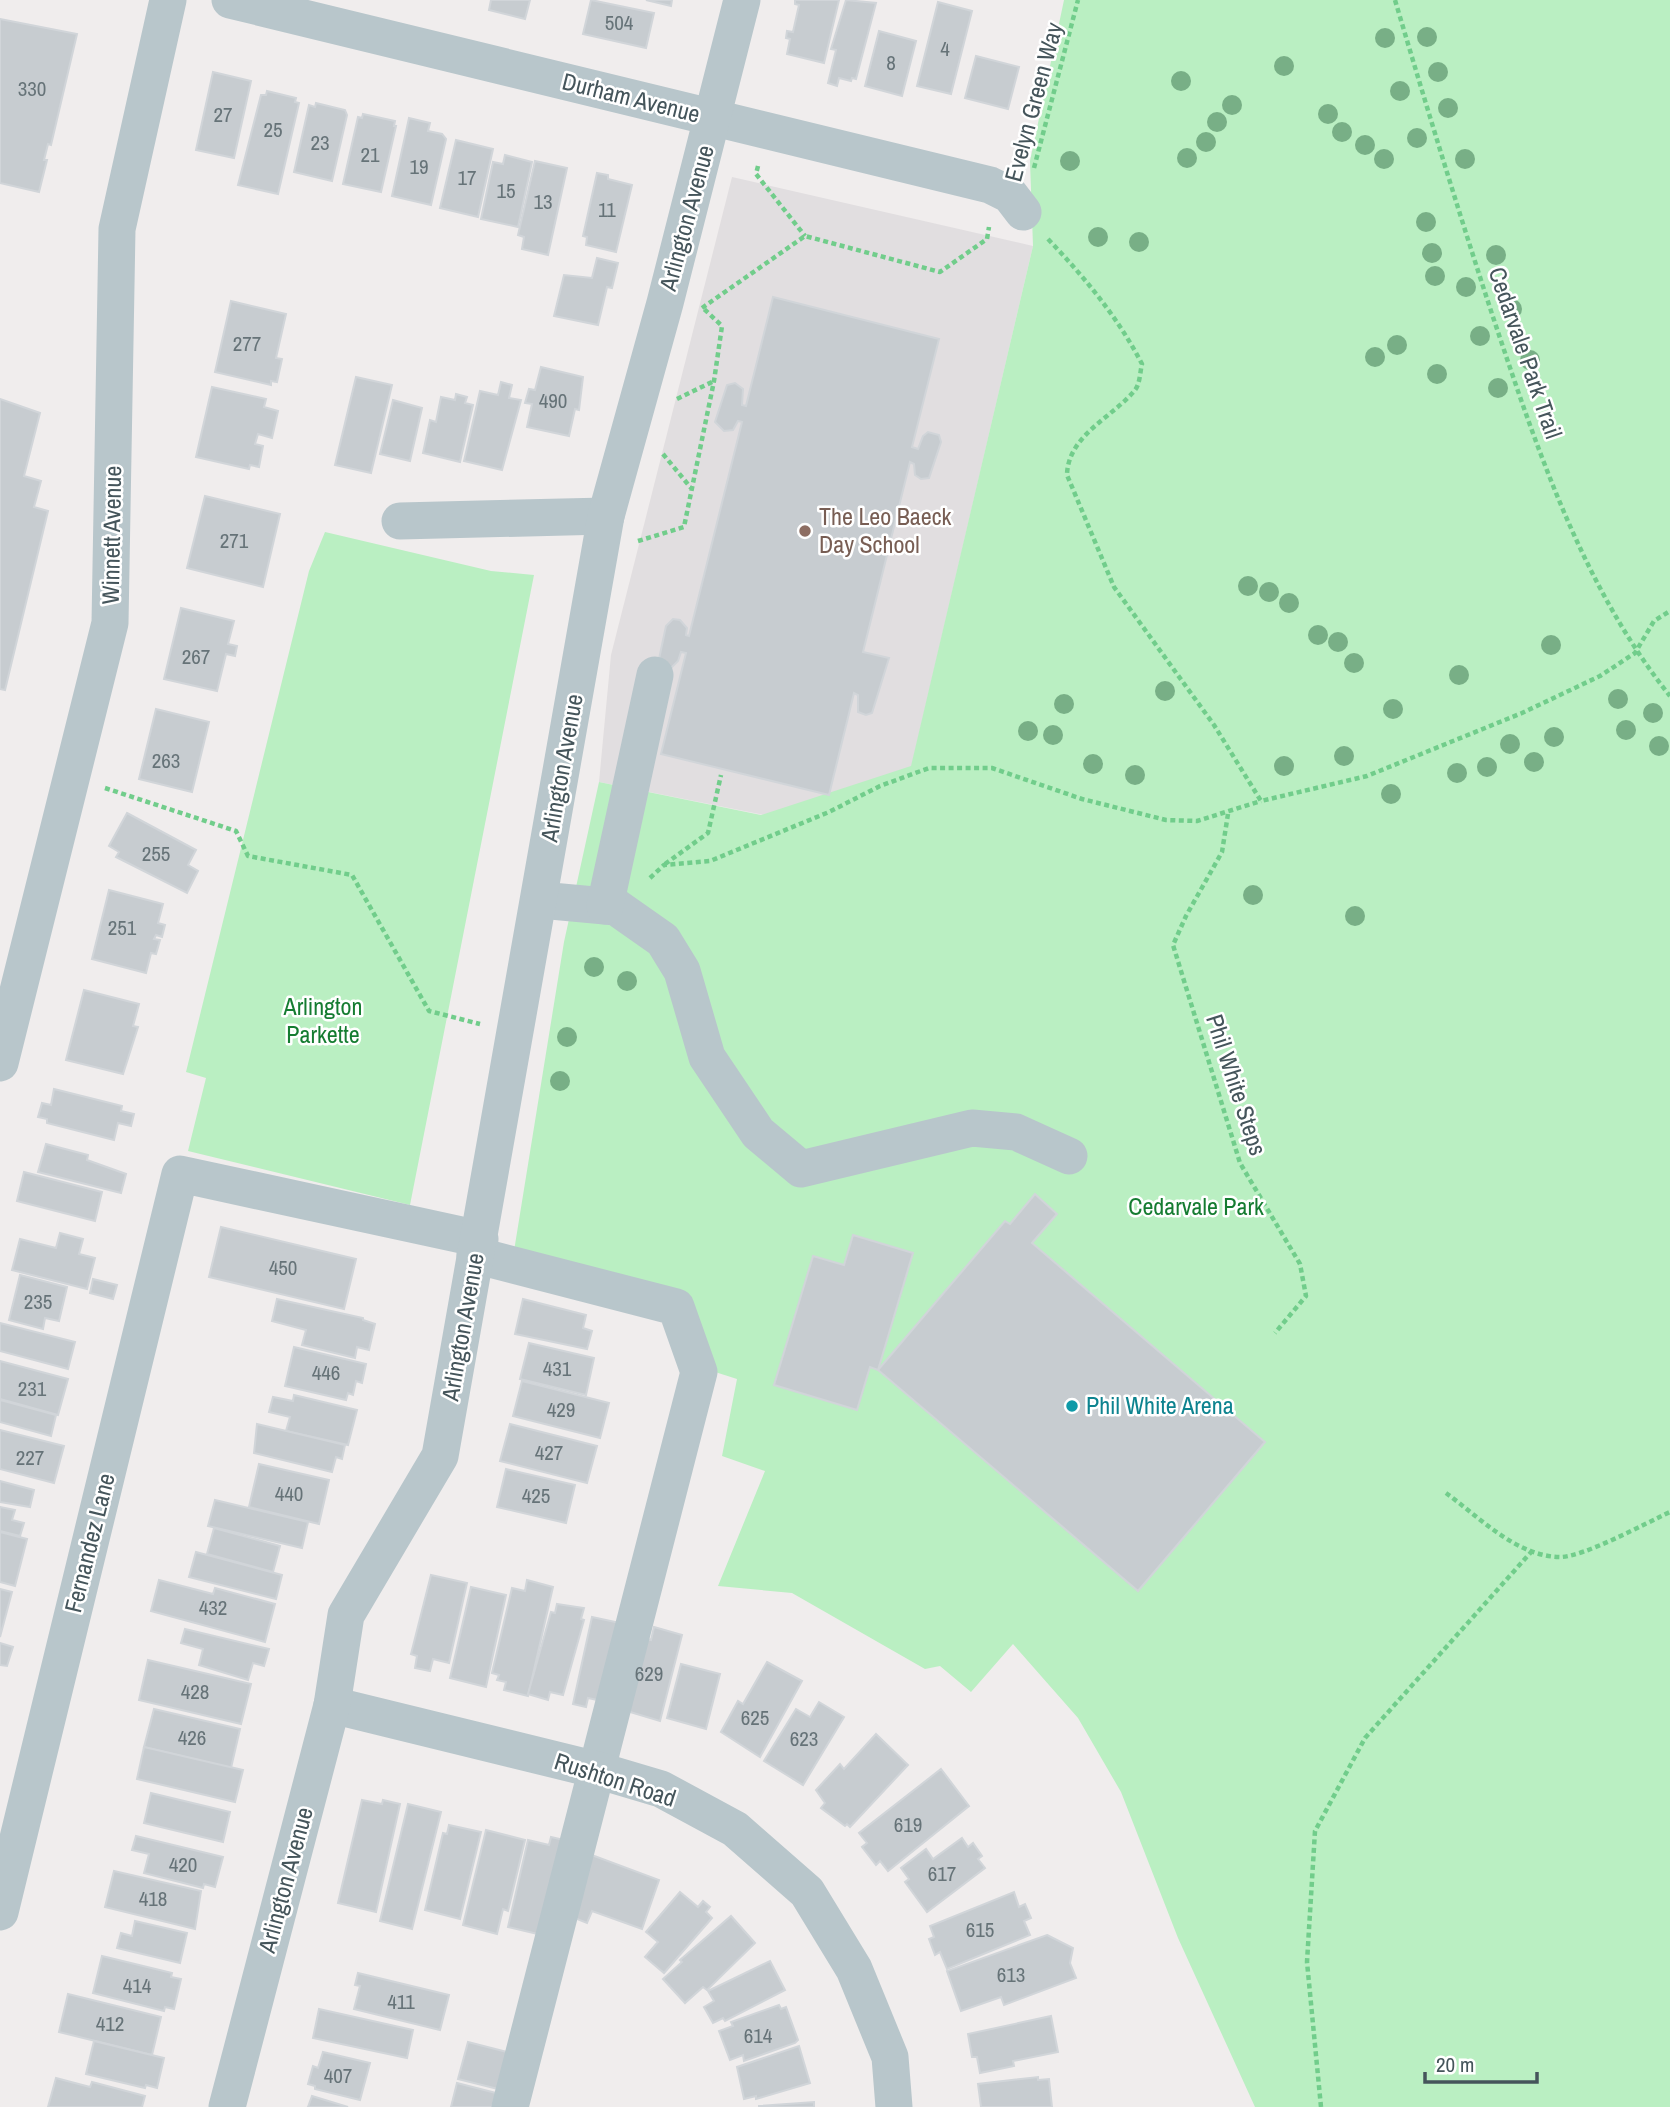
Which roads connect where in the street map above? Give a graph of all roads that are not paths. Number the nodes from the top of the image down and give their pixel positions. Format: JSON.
{"nodes":[{"id":1,"x":168,"y":0,"type":"edge"},
{"id":2,"x":230,"y":0,"type":"edge"},
{"id":3,"x":742,"y":0,"type":"edge"},
{"id":4,"x":714,"y":118,"type":"junction"},
{"id":5,"x":1023,"y":212,"type":"road end"},
{"id":6,"x":606,"y":516,"type":"junction"},
{"id":7,"x":400,"y":521,"type":"dead end"},
{"id":8,"x":655,"y":675,"type":"dead end"},
{"id":9,"x":540,"y":900,"type":"junction"},
{"id":10,"x":611,"y":907,"type":"junction"},
{"id":11,"x":0,"y":1063,"type":"edge"},
{"id":12,"x":1069,"y":1156,"type":"dead end"},
{"id":13,"x":478,"y":1247,"type":"junction"},
{"id":14,"x":332,"y":1705,"type":"junction"},
{"id":15,"x":597,"y":1770,"type":"junction"},
{"id":16,"x":0,"y":1913,"type":"edge"},
{"id":17,"x":227,"y":2107,"type":"edge"},
{"id":18,"x":510,"y":2107,"type":"edge"},
{"id":19,"x":894,"y":2107,"type":"edge"}],
"edges":[{"from":1,"to":11,"type":"street","name":"Winnett Avenue"},
{"from":2,"to":4,"type":"street","name":"Durham Avenue"},
{"from":3,"to":4,"type":"street","name":"Arlington Avenue"},
{"from":4,"to":5,"type":"street","name":"Durham Avenue"},
{"from":4,"to":6,"type":"street","name":"Arlington Avenue"},
{"from":6,"to":7,"type":"street"},
{"from":6,"to":9,"type":"street","name":"Arlington Avenue"},
{"from":8,"to":10,"type":"street"},
{"from":9,"to":10,"type":"street"},
{"from":9,"to":13,"type":"street","name":"Arlington Avenue"},
{"from":10,"to":12,"type":"street"},
{"from":13,"to":14,"type":"street","name":"Arlington Avenue"},
{"from":13,"to":15,"type":"street"},
{"from":13,"to":16,"type":"street","name":"Fernandez Lane"},
{"from":14,"to":15,"type":"street","name":"Rushton Road"},
{"from":14,"to":17,"type":"street","name":"Arlington Avenue"},
{"from":15,"to":18,"type":"street"},
{"from":15,"to":19,"type":"street","name":"Rushton Road"}]}
